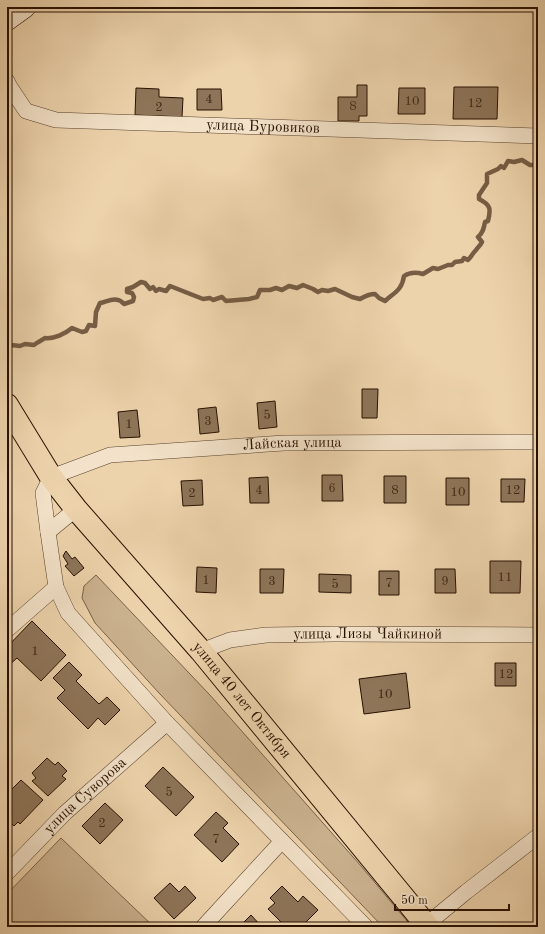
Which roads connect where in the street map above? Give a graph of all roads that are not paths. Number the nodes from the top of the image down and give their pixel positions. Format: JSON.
{"nodes":[{"id":1,"x":26,"y":7,"type":"edge"},
{"id":2,"x":7,"y":20,"type":"edge"},
{"id":3,"x":7,"y":81,"type":"edge"},
{"id":4,"x":538,"y":136,"type":"edge"},
{"id":5,"x":7,"y":405,"type":"edge"},
{"id":6,"x":538,"y":442,"type":"edge"},
{"id":7,"x":51,"y":477,"type":"junction"},
{"id":8,"x":76,"y":509,"type":"junction"},
{"id":9,"x":48,"y":532,"type":"junction"},
{"id":10,"x":56,"y":587,"type":"junction"},
{"id":11,"x":7,"y":630,"type":"edge"},
{"id":12,"x":538,"y":635,"type":"edge"},
{"id":13,"x":201,"y":652,"type":"junction"},
{"id":14,"x":167,"y":723,"type":"junction"},
{"id":15,"x":538,"y":836,"type":"edge"},
{"id":16,"x":282,"y":841,"type":"junction"},
{"id":17,"x":7,"y":873,"type":"edge"},
{"id":18,"x":427,"y":926,"type":"edge"},
{"id":19,"x":203,"y":927,"type":"edge"},
{"id":20,"x":366,"y":927,"type":"edge"}],
"edges":[{"from":1,"to":2,"type":"street"},
{"from":3,"to":4,"type":"street","name":"улица Буровиков"},
{"from":5,"to":7,"type":"main road","name":"улица 40 лет Октября"},
{"from":6,"to":7,"type":"street","name":"Лайская улица"},
{"from":7,"to":8,"type":"main road","name":"улица 40 лет Октября"},
{"from":7,"to":9,"type":"street"},
{"from":8,"to":9,"type":"street"},
{"from":8,"to":13,"type":"main road","name":"улица 40 лет Октября"},
{"from":9,"to":10,"type":"street"},
{"from":10,"to":11,"type":"street"},
{"from":10,"to":14,"type":"street"},
{"from":12,"to":13,"type":"street","name":"улица Лизы Чайкиной"},
{"from":13,"to":18,"type":"main road","name":"улица 40 лет Октября"},
{"from":14,"to":16,"type":"street"},
{"from":14,"to":17,"type":"street","name":"улица Суворова"},
{"from":15,"to":18,"type":"street"},
{"from":16,"to":19,"type":"street"},
{"from":16,"to":20,"type":"street"}]}
